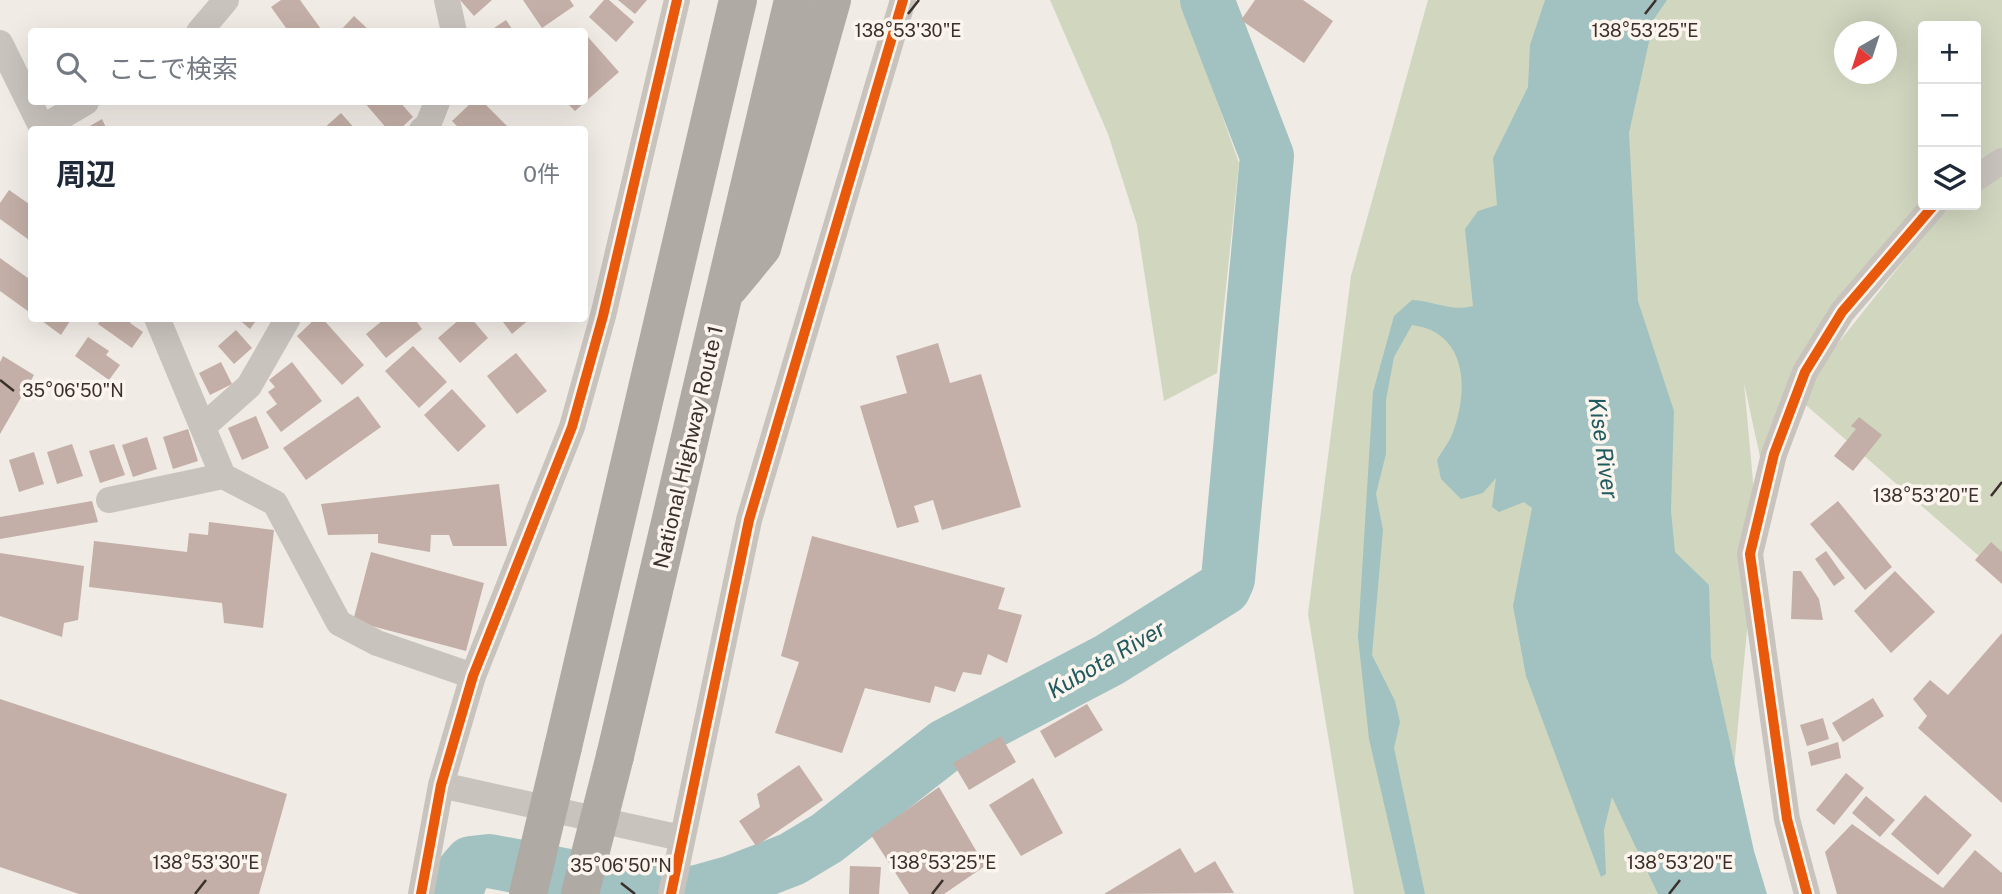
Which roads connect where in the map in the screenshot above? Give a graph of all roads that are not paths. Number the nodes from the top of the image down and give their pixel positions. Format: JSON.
{"nodes":[{"id":1,"x":226,"y":0,"type":"edge"},
{"id":2,"x":447,"y":0,"type":"edge"},
{"id":3,"x":677,"y":0,"type":"edge"},
{"id":4,"x":738,"y":0,"type":"edge"},
{"id":5,"x":793,"y":0,"type":"edge"},
{"id":6,"x":832,"y":0,"type":"edge"},
{"id":7,"x":903,"y":0,"type":"edge"},
{"id":8,"x":202,"y":28,"type":"edge"},
{"id":9,"x":453,"y":28,"type":"edge"},
{"id":10,"x":0,"y":43,"type":"edge"},
{"id":11,"x":28,"y":100,"type":"edge"},
{"id":12,"x":30,"y":105,"type":"edge"},
{"id":13,"x":81,"y":105,"type":"edge"},
{"id":14,"x":41,"y":126,"type":"edge"},
{"id":15,"x":47,"y":126,"type":"edge"},
{"id":16,"x":2002,"y":161,"type":"edge"},
{"id":17,"x":1981,"y":175,"type":"edge"},
{"id":18,"x":1930,"y":210,"type":"edge"},
{"id":19,"x":724,"y":294,"type":"junction"},
{"id":20,"x":588,"y":300,"type":"edge"},
{"id":21,"x":603,"y":316,"type":"junction"},
{"id":22,"x":159,"y":322,"type":"edge"},
{"id":23,"x":286,"y":322,"type":"edge"},
{"id":24,"x":204,"y":426,"type":"junction"},
{"id":25,"x":223,"y":476,"type":"junction"},
{"id":26,"x":109,"y":500,"type":"dead end"},
{"id":27,"x":473,"y":676,"type":"junction"},
{"id":28,"x":441,"y":785,"type":"junction"},
{"id":29,"x":681,"y":838,"type":"junction"},
{"id":30,"x":673,"y":886,"type":"edge"},
{"id":31,"x":421,"y":894,"type":"edge"},
{"id":32,"x":528,"y":894,"type":"edge"},
{"id":33,"x":580,"y":894,"type":"edge"},
{"id":34,"x":1807,"y":894,"type":"edge"}],
"edges":[{"from":1,"to":8,"type":"street"},
{"from":2,"to":9,"type":"street"},
{"from":3,"to":21,"type":"street"},
{"from":4,"to":32,"type":"highway","bridge":true},
{"from":5,"to":19,"type":"highway","name":"National Highway Route 1"},
{"from":6,"to":19,"type":"highway"},
{"from":7,"to":29,"type":"street"},
{"from":10,"to":11,"type":"street"},
{"from":12,"to":14,"type":"street"},
{"from":13,"to":15,"type":"street"},
{"from":16,"to":17,"type":"street"},
{"from":18,"to":34,"type":"street"},
{"from":19,"to":33,"type":"highway","name":"National Highway Route 1","bridge":true},
{"from":20,"to":21,"type":"street"},
{"from":21,"to":27,"type":"street"},
{"from":22,"to":24,"type":"street"},
{"from":23,"to":24,"type":"street"},
{"from":24,"to":25,"type":"street"},
{"from":25,"to":26,"type":"street"},
{"from":25,"to":27,"type":"street"},
{"from":27,"to":28,"type":"street"},
{"from":28,"to":29,"type":"street"},
{"from":28,"to":31,"type":"street"},
{"from":29,"to":30,"type":"street"}]}
